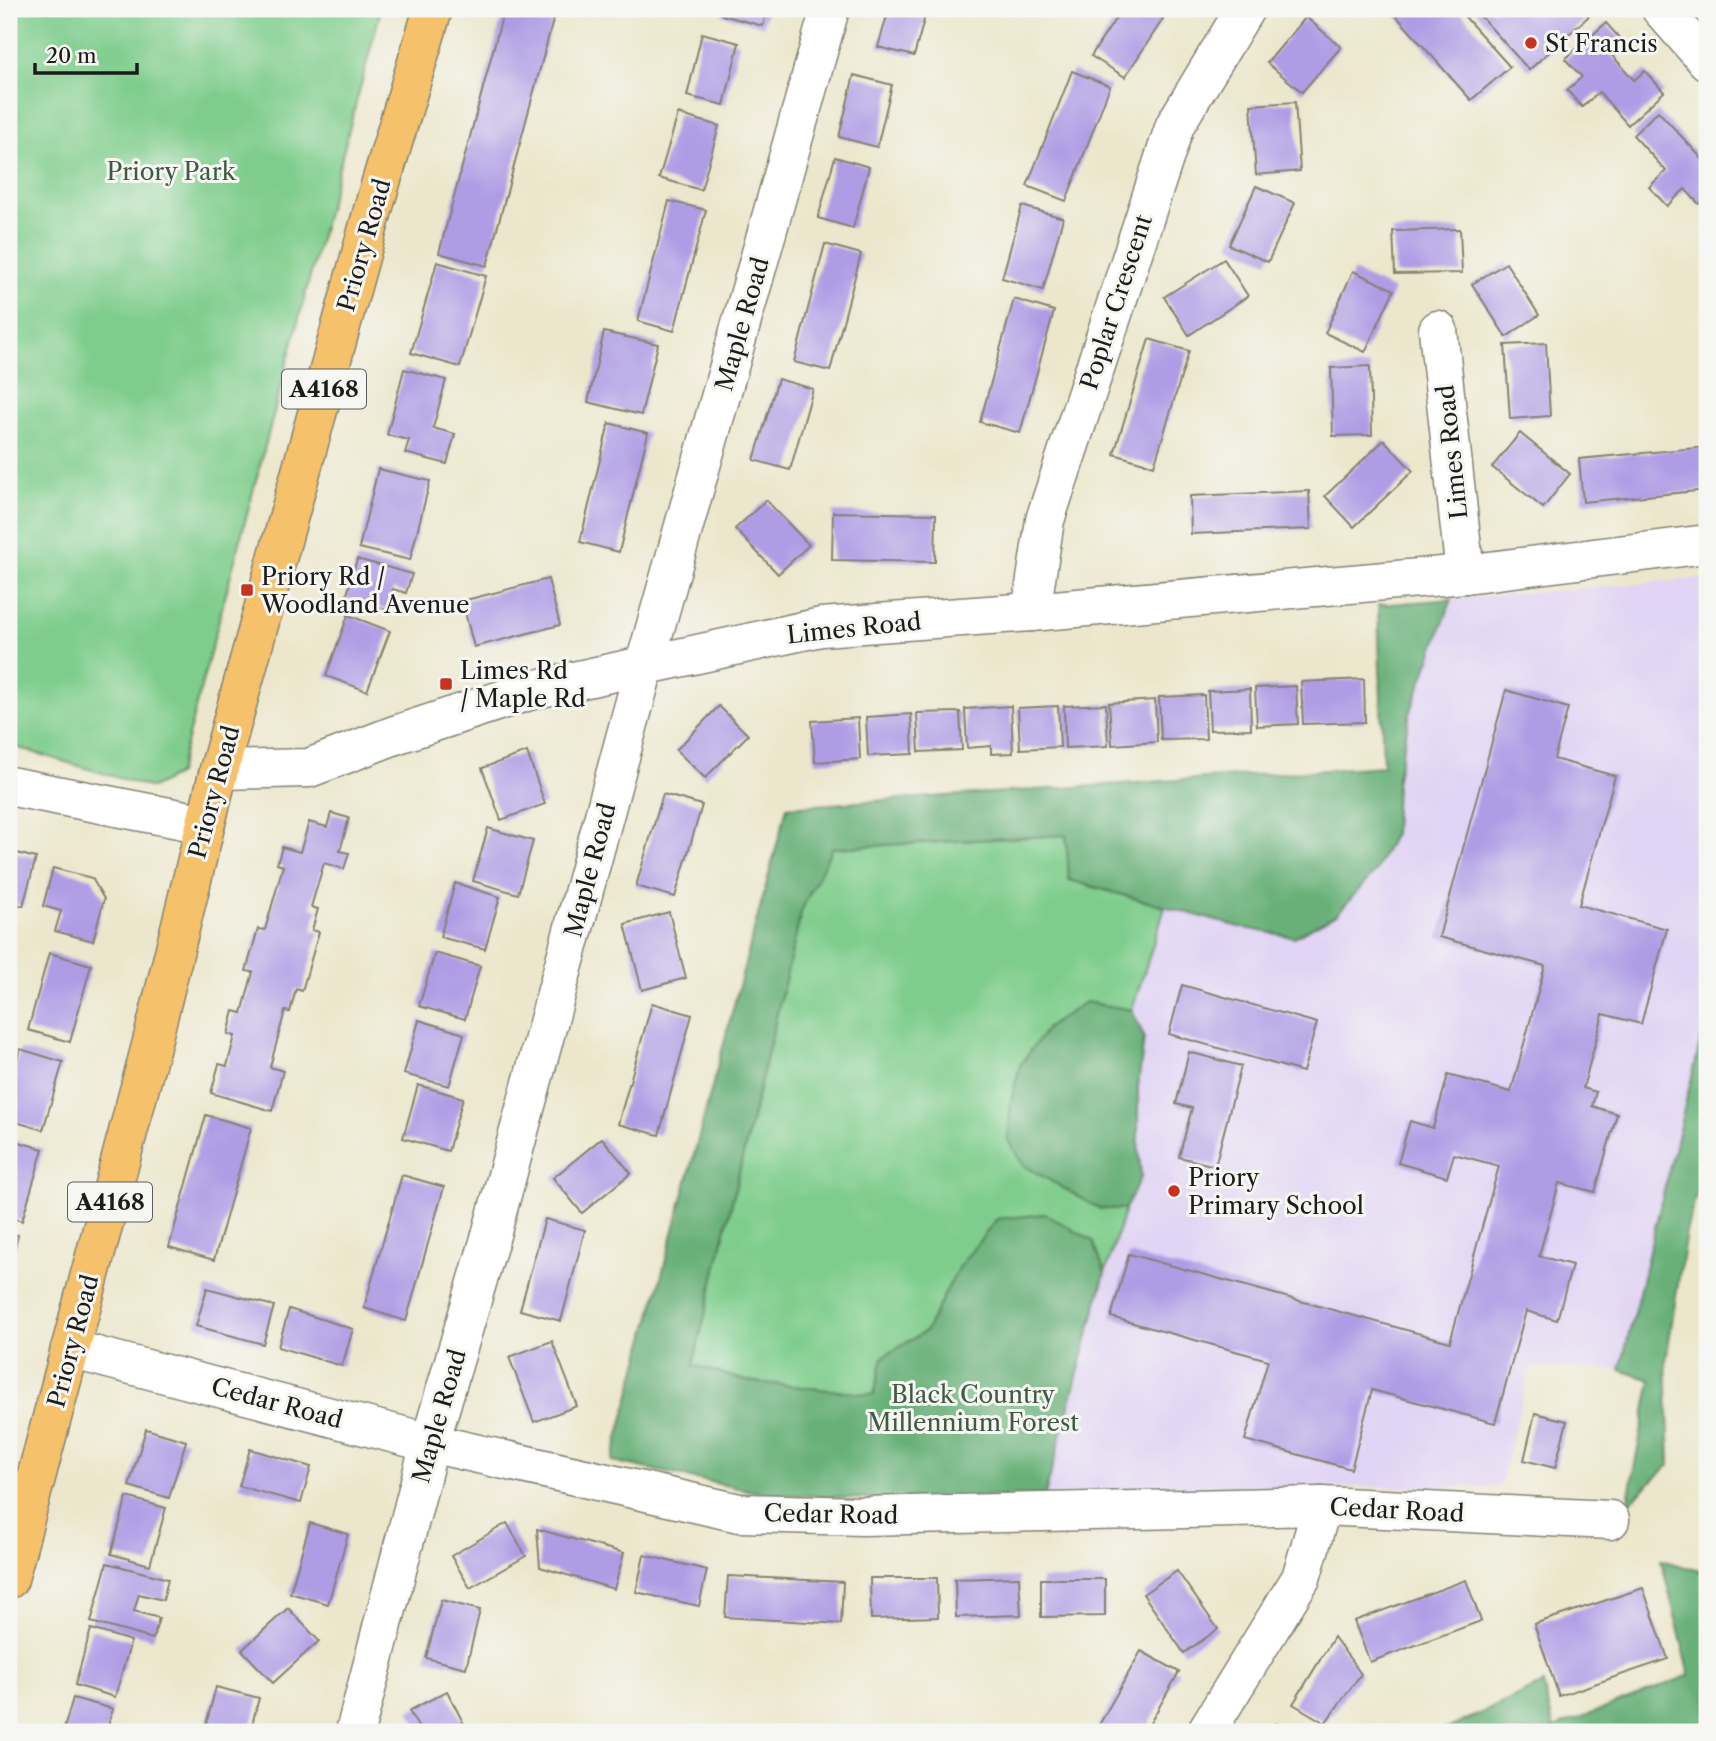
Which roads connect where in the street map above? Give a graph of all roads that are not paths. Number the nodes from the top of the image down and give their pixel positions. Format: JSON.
{"nodes":[{"id":1,"x":433,"y":9,"type":"edge"},
{"id":2,"x":830,"y":9,"type":"edge"},
{"id":3,"x":1245,"y":9,"type":"edge"},
{"id":4,"x":1661,"y":9,"type":"edge"},
{"id":5,"x":1707,"y":61,"type":"edge"},
{"id":6,"x":1438,"y":330,"type":"dead end"},
{"id":7,"x":1707,"y":544,"type":"edge"},
{"id":8,"x":1465,"y":574,"type":"junction"},
{"id":9,"x":1031,"y":612,"type":"junction"},
{"id":10,"x":645,"y":664,"type":"junction"},
{"id":11,"x":219,"y":770,"type":"junction"},
{"id":12,"x":9,"y":786,"type":"edge"},
{"id":13,"x":205,"y":824,"type":"junction"},
{"id":14,"x":70,"y":1349,"type":"junction"},
{"id":15,"x":430,"y":1443,"type":"junction"},
{"id":16,"x":1322,"y":1506,"type":"junction"},
{"id":17,"x":1610,"y":1520,"type":"dead end"},
{"id":18,"x":9,"y":1579,"type":"edge"},
{"id":19,"x":355,"y":1732,"type":"edge"},
{"id":20,"x":1206,"y":1732,"type":"edge"}],
"edges":[{"from":1,"to":11,"type":"main road","name":"Priory Road","number":"A4168"},
{"from":2,"to":10,"type":"street","name":"Maple Road"},
{"from":3,"to":9,"type":"street","name":"Poplar Crescent"},
{"from":4,"to":5,"type":"street"},
{"from":6,"to":8,"type":"street","name":"Limes Road"},
{"from":7,"to":8,"type":"street","name":"Limes Road"},
{"from":8,"to":9,"type":"street","name":"Limes Road"},
{"from":9,"to":10,"type":"street","name":"Limes Road"},
{"from":10,"to":11,"type":"street","name":"Limes Road"},
{"from":10,"to":15,"type":"street","name":"Maple Road"},
{"from":11,"to":13,"type":"main road","name":"Priory Road","number":"A4168"},
{"from":12,"to":13,"type":"street"},
{"from":13,"to":14,"type":"main road","name":"Priory Road","number":"A4168"},
{"from":14,"to":15,"type":"street","name":"Cedar Road"},
{"from":14,"to":18,"type":"main road","name":"Priory Road","number":"A4168"},
{"from":15,"to":16,"type":"street","name":"Cedar Road"},
{"from":15,"to":19,"type":"street","name":"Maple Road"},
{"from":16,"to":17,"type":"street","name":"Cedar Road"},
{"from":16,"to":20,"type":"street"}]}
